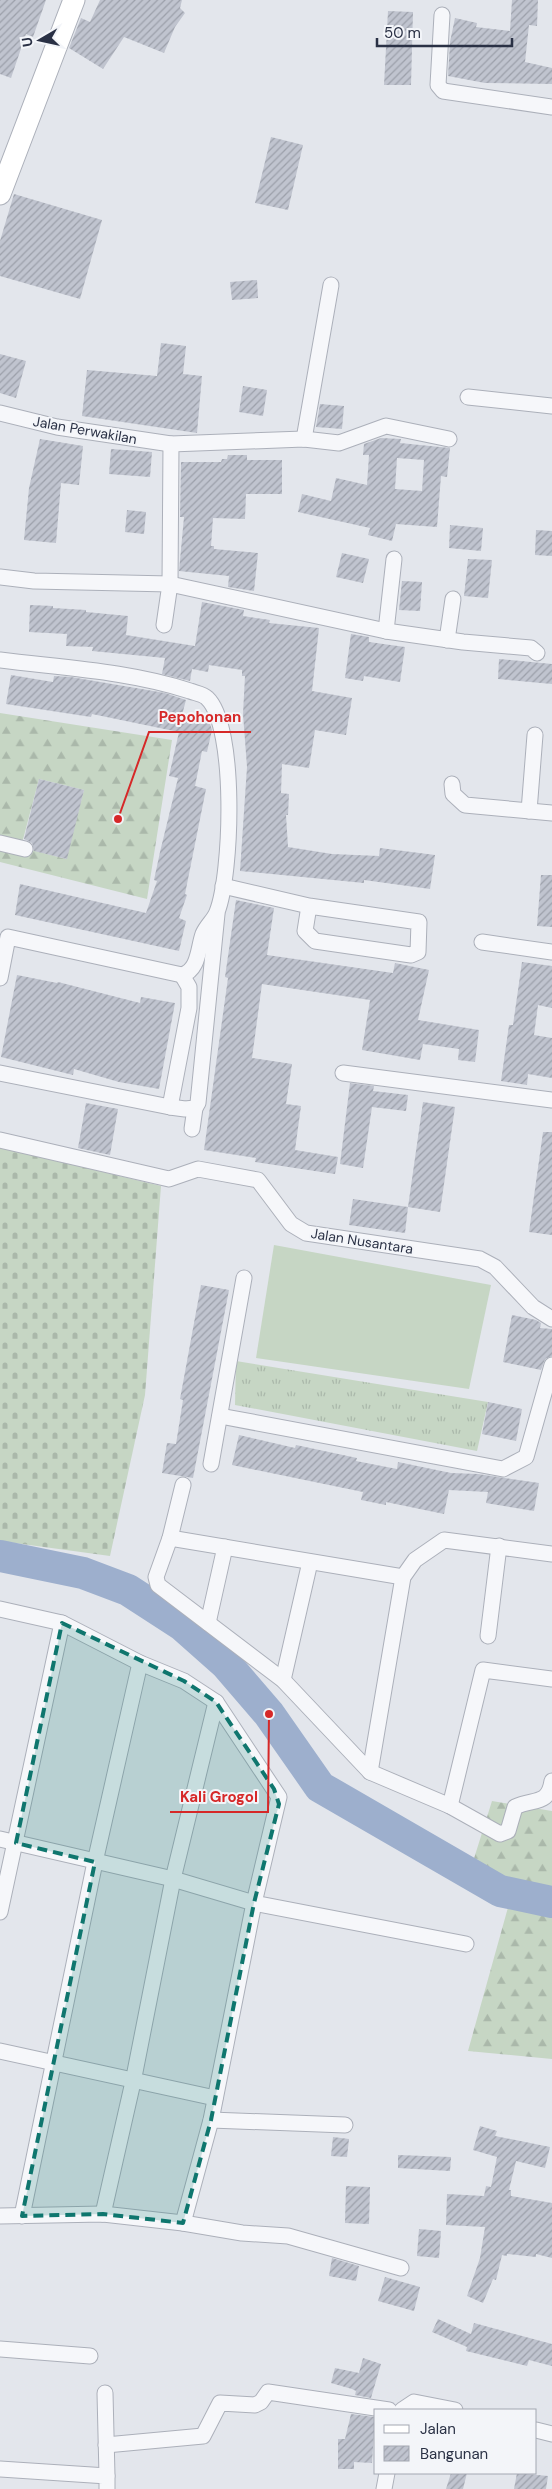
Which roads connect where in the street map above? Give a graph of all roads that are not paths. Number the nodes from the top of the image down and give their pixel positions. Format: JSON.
{"nodes":[{"id":1,"x":74,"y":0,"type":"edge"},
{"id":2,"x":442,"y":14,"type":"dead end"},
{"id":3,"x":552,"y":107,"type":"edge"},
{"id":4,"x":3,"y":187,"type":"edge"},
{"id":5,"x":331,"y":285,"type":"dead end"},
{"id":6,"x":468,"y":397,"type":"dead end"},
{"id":7,"x":552,"y":406,"type":"edge"},
{"id":8,"x":0,"y":413,"type":"edge"},
{"id":9,"x":304,"y":439,"type":"junction"},
{"id":10,"x":449,"y":439,"type":"dead end"},
{"id":11,"x":171,"y":444,"type":"junction"},
{"id":12,"x":394,"y":559,"type":"dead end"},
{"id":13,"x":0,"y":577,"type":"edge"},
{"id":14,"x":170,"y":584,"type":"junction"},
{"id":15,"x":453,"y":599,"type":"dead end"},
{"id":16,"x":164,"y":625,"type":"dead end"},
{"id":17,"x":386,"y":631,"type":"junction"},
{"id":18,"x":447,"y":640,"type":"junction"},
{"id":19,"x":537,"y":653,"type":"dead end"},
{"id":20,"x":0,"y":660,"type":"edge"},
{"id":21,"x":535,"y":735,"type":"dead end"},
{"id":22,"x":452,"y":784,"type":"dead end"},
{"id":23,"x":529,"y":811,"type":"junction"},
{"id":24,"x":552,"y":813,"type":"edge"},
{"id":25,"x":0,"y":844,"type":"edge"},
{"id":26,"x":25,"y":850,"type":"dead end"},
{"id":27,"x":223,"y":886,"type":"junction"},
{"id":28,"x":309,"y":906,"type":"junction"},
{"id":29,"x":217,"y":913,"type":"junction"},
{"id":30,"x":4,"y":936,"type":"edge"},
{"id":31,"x":482,"y":942,"type":"dead end"},
{"id":32,"x":552,"y":952,"type":"edge"},
{"id":33,"x":0,"y":978,"type":"edge"},
{"id":34,"x":186,"y":981,"type":"junction"},
{"id":35,"x":208,"y":996,"type":"junction"},
{"id":36,"x":0,"y":1073,"type":"edge"},
{"id":37,"x":343,"y":1073,"type":"dead end"},
{"id":38,"x":552,"y":1100,"type":"edge"},
{"id":39,"x":170,"y":1107,"type":"junction"},
{"id":40,"x":195,"y":1108,"type":"junction"},
{"id":41,"x":192,"y":1129,"type":"dead end"},
{"id":42,"x":0,"y":1140,"type":"edge"},
{"id":43,"x":244,"y":1278,"type":"dead end"},
{"id":44,"x":552,"y":1319,"type":"edge"},
{"id":45,"x":552,"y":1365,"type":"edge"},
{"id":46,"x":220,"y":1416,"type":"junction"},
{"id":47,"x":211,"y":1464,"type":"dead end"},
{"id":48,"x":183,"y":1485,"type":"dead end"},
{"id":49,"x":170,"y":1538,"type":"junction"},
{"id":50,"x":499,"y":1546,"type":"junction"},
{"id":51,"x":225,"y":1547,"type":"junction"},
{"id":52,"x":552,"y":1554,"type":"edge"},
{"id":53,"x":310,"y":1562,"type":"junction"},
{"id":54,"x":403,"y":1577,"type":"junction"},
{"id":55,"x":0,"y":1609,"type":"edge"},
{"id":56,"x":208,"y":1623,"type":"junction"},
{"id":57,"x":62,"y":1624,"type":"junction"},
{"id":58,"x":488,"y":1636,"type":"dead end"},
{"id":59,"x":140,"y":1663,"type":"junction"},
{"id":60,"x":552,"y":1679,"type":"edge"},
{"id":61,"x":283,"y":1680,"type":"junction"},
{"id":62,"x":216,"y":1702,"type":"junction"},
{"id":63,"x":370,"y":1772,"type":"junction"},
{"id":64,"x":552,"y":1781,"type":"edge"},
{"id":65,"x":450,"y":1806,"type":"junction"},
{"id":66,"x":0,"y":1839,"type":"edge"},
{"id":67,"x":16,"y":1843,"type":"junction"},
{"id":68,"x":95,"y":1862,"type":"junction"},
{"id":69,"x":173,"y":1879,"type":"junction"},
{"id":70,"x":254,"y":1904,"type":"junction"},
{"id":71,"x":0,"y":1912,"type":"edge"},
{"id":72,"x":466,"y":1944,"type":"dead end"},
{"id":73,"x":0,"y":2051,"type":"edge"},
{"id":74,"x":53,"y":2062,"type":"junction"},
{"id":75,"x":133,"y":2082,"type":"junction"},
{"id":76,"x":215,"y":2098,"type":"junction"},
{"id":77,"x":211,"y":2120,"type":"junction"},
{"id":78,"x":345,"y":2126,"type":"dead end"},
{"id":79,"x":103,"y":2214,"type":"junction"},
{"id":80,"x":0,"y":2216,"type":"edge"},
{"id":81,"x":22,"y":2216,"type":"junction"},
{"id":82,"x":183,"y":2223,"type":"junction"},
{"id":83,"x":401,"y":2268,"type":"dead end"},
{"id":84,"x":0,"y":2349,"type":"edge"},
{"id":85,"x":90,"y":2356,"type":"dead end"},
{"id":86,"x":105,"y":2393,"type":"dead end"},
{"id":87,"x":382,"y":2409,"type":"edge"},
{"id":88,"x":404,"y":2409,"type":"edge"},
{"id":89,"x":450,"y":2409,"type":"edge"},
{"id":90,"x":537,"y":2430,"type":"edge"},
{"id":91,"x":552,"y":2434,"type":"edge"},
{"id":92,"x":106,"y":2445,"type":"junction"},
{"id":93,"x":0,"y":2469,"type":"edge"},
{"id":94,"x":387,"y":2474,"type":"edge"},
{"id":95,"x":107,"y":2482,"type":"edge"},
{"id":96,"x":384,"y":2489,"type":"edge"}],
"edges":[{"from":1,"to":4,"type":"main road"},
{"from":2,"to":3,"type":"street"},
{"from":5,"to":9,"type":"street"},
{"from":6,"to":7,"type":"street"},
{"from":8,"to":11,"type":"street","name":"Jalan Perwakilan"},
{"from":9,"to":10,"type":"street","name":"Jalan Perwakilan"},
{"from":9,"to":11,"type":"street","name":"Jalan Perwakilan"},
{"from":11,"to":14,"type":"street"},
{"from":12,"to":17,"type":"street"},
{"from":13,"to":14,"type":"street"},
{"from":14,"to":16,"type":"street"},
{"from":14,"to":17,"type":"street"},
{"from":15,"to":18,"type":"street"},
{"from":17,"to":18,"type":"street"},
{"from":18,"to":19,"type":"street"},
{"from":20,"to":27,"type":"street"},
{"from":21,"to":23,"type":"street"},
{"from":22,"to":23,"type":"street"},
{"from":23,"to":24,"type":"street"},
{"from":25,"to":26,"type":"street"},
{"from":27,"to":28,"type":"street"},
{"from":27,"to":29,"type":"street"},
{"from":28,"to":28,"type":"street"},
{"from":29,"to":34,"type":"street"},
{"from":29,"to":35,"type":"street"},
{"from":30,"to":33,"type":"street"},
{"from":30,"to":34,"type":"street"},
{"from":31,"to":32,"type":"street"},
{"from":34,"to":35,"type":"street"},
{"from":34,"to":39,"type":"street"},
{"from":35,"to":40,"type":"street"},
{"from":36,"to":39,"type":"street"},
{"from":37,"to":38,"type":"street"},
{"from":39,"to":40,"type":"street"},
{"from":40,"to":41,"type":"street"},
{"from":42,"to":44,"type":"street","name":"Jalan Nusantara"},
{"from":43,"to":46,"type":"street"},
{"from":45,"to":46,"type":"street"},
{"from":46,"to":47,"type":"street"},
{"from":48,"to":49,"type":"street"},
{"from":49,"to":51,"type":"street"},
{"from":49,"to":56,"type":"street"},
{"from":50,"to":52,"type":"street"},
{"from":50,"to":54,"type":"street"},
{"from":50,"to":58,"type":"street"},
{"from":51,"to":53,"type":"street"},
{"from":51,"to":56,"type":"street"},
{"from":53,"to":54,"type":"street"},
{"from":53,"to":61,"type":"street"},
{"from":54,"to":63,"type":"street"},
{"from":55,"to":57,"type":"street"},
{"from":56,"to":61,"type":"street"},
{"from":57,"to":59,"type":"street"},
{"from":57,"to":67,"type":"street"},
{"from":59,"to":62,"type":"street"},
{"from":59,"to":68,"type":"street"},
{"from":60,"to":65,"type":"street"},
{"from":61,"to":63,"type":"street"},
{"from":62,"to":69,"type":"street"},
{"from":62,"to":70,"type":"street"},
{"from":63,"to":65,"type":"street"},
{"from":64,"to":65,"type":"street"},
{"from":66,"to":67,"type":"street"},
{"from":67,"to":68,"type":"street"},
{"from":67,"to":71,"type":"street"},
{"from":68,"to":69,"type":"street"},
{"from":68,"to":74,"type":"street"},
{"from":69,"to":70,"type":"street"},
{"from":69,"to":75,"type":"street"},
{"from":70,"to":72,"type":"street"},
{"from":70,"to":76,"type":"street"},
{"from":73,"to":74,"type":"street"},
{"from":74,"to":75,"type":"street"},
{"from":74,"to":81,"type":"street"},
{"from":75,"to":76,"type":"street"},
{"from":75,"to":79,"type":"street"},
{"from":76,"to":77,"type":"street"},
{"from":77,"to":78,"type":"street"},
{"from":77,"to":82,"type":"street"},
{"from":79,"to":81,"type":"street"},
{"from":79,"to":82,"type":"street"},
{"from":80,"to":81,"type":"street"},
{"from":82,"to":83,"type":"street"},
{"from":84,"to":85,"type":"street"},
{"from":86,"to":92,"type":"street"},
{"from":87,"to":92,"type":"street"},
{"from":88,"to":89,"type":"street"},
{"from":90,"to":91,"type":"street"},
{"from":92,"to":95,"type":"street"},
{"from":93,"to":95,"type":"street"},
{"from":94,"to":96,"type":"street"}]}
